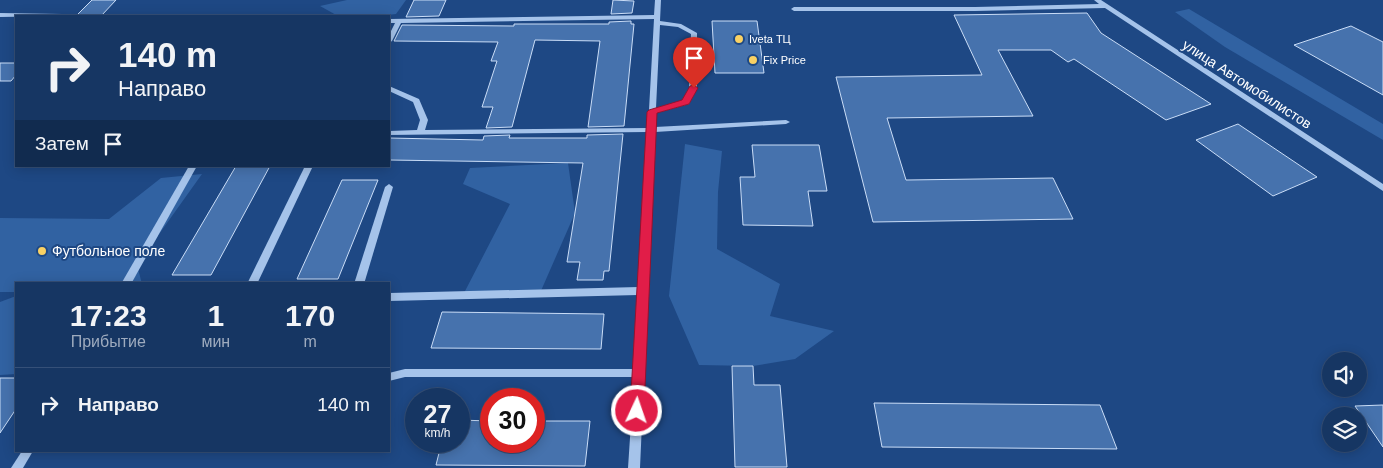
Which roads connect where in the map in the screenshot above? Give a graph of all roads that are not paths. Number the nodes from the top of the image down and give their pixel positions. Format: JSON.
{"nodes":[{"id":1,"x":658,"y":0,"type":"edge"},
{"id":2,"x":871,"y":0,"type":"edge"},
{"id":3,"x":970,"y":0,"type":"edge"},
{"id":4,"x":1097,"y":0,"type":"edge"},
{"id":5,"x":1106,"y":6,"type":"junction"},
{"id":6,"x":874,"y":8,"type":"junction"},
{"id":7,"x":794,"y":9,"type":"dead end"},
{"id":8,"x":975,"y":9,"type":"junction"},
{"id":9,"x":0,"y":15,"type":"edge"},
{"id":10,"x":15,"y":15,"type":"edge"},
{"id":11,"x":657,"y":20,"type":"junction"},
{"id":12,"x":390,"y":21,"type":"edge"},
{"id":13,"x":400,"y":21,"type":"junction"},
{"id":14,"x":390,"y":39,"type":"edge"},
{"id":15,"x":390,"y":88,"type":"edge"},
{"id":16,"x":652,"y":112,"type":"junction"},
{"id":17,"x":786,"y":122,"type":"dead end"},
{"id":18,"x":651,"y":130,"type":"junction"},
{"id":19,"x":390,"y":133,"type":"edge"},
{"id":20,"x":420,"y":133,"type":"junction"},
{"id":21,"x":192,"y":167,"type":"edge"},
{"id":22,"x":309,"y":167,"type":"edge"},
{"id":23,"x":389,"y":187,"type":"dead end"},
{"id":24,"x":1383,"y":188,"type":"edge"},
{"id":25,"x":127,"y":282,"type":"edge"},
{"id":26,"x":253,"y":282,"type":"edge"},
{"id":27,"x":360,"y":282,"type":"edge"},
{"id":28,"x":643,"y":291,"type":"junction"},
{"id":29,"x":390,"y":299,"type":"edge"},
{"id":30,"x":638,"y":373,"type":"junction"},
{"id":31,"x":390,"y":377,"type":"edge"},
{"id":32,"x":27,"y":452,"type":"edge"},
{"id":33,"x":17,"y":468,"type":"edge"},
{"id":34,"x":634,"y":468,"type":"edge"}],
"edges":[{"from":1,"to":11,"type":"street"},
{"from":2,"to":6,"type":"street"},
{"from":3,"to":8,"type":"street"},
{"from":4,"to":5,"type":"street","name":"улица Автомобилистов"},
{"from":5,"to":8,"type":"street"},
{"from":5,"to":24,"type":"street","name":"улица Автомобилистов"},
{"from":6,"to":7,"type":"street"},
{"from":6,"to":8,"type":"street"},
{"from":9,"to":10,"type":"street"},
{"from":11,"to":13,"type":"street"},
{"from":11,"to":16,"type":"street"},
{"from":11,"to":16,"type":"street"},
{"from":12,"to":13,"type":"street"},
{"from":13,"to":14,"type":"street"},
{"from":15,"to":20,"type":"street"},
{"from":16,"to":18,"type":"street"},
{"from":17,"to":18,"type":"street"},
{"from":18,"to":20,"type":"street"},
{"from":18,"to":28,"type":"street"},
{"from":19,"to":20,"type":"street"},
{"from":21,"to":25,"type":"street"},
{"from":22,"to":26,"type":"street"},
{"from":23,"to":27,"type":"street"},
{"from":28,"to":29,"type":"street"},
{"from":28,"to":30,"type":"street"},
{"from":30,"to":31,"type":"street"},
{"from":30,"to":34,"type":"street"},
{"from":32,"to":33,"type":"street"}]}
